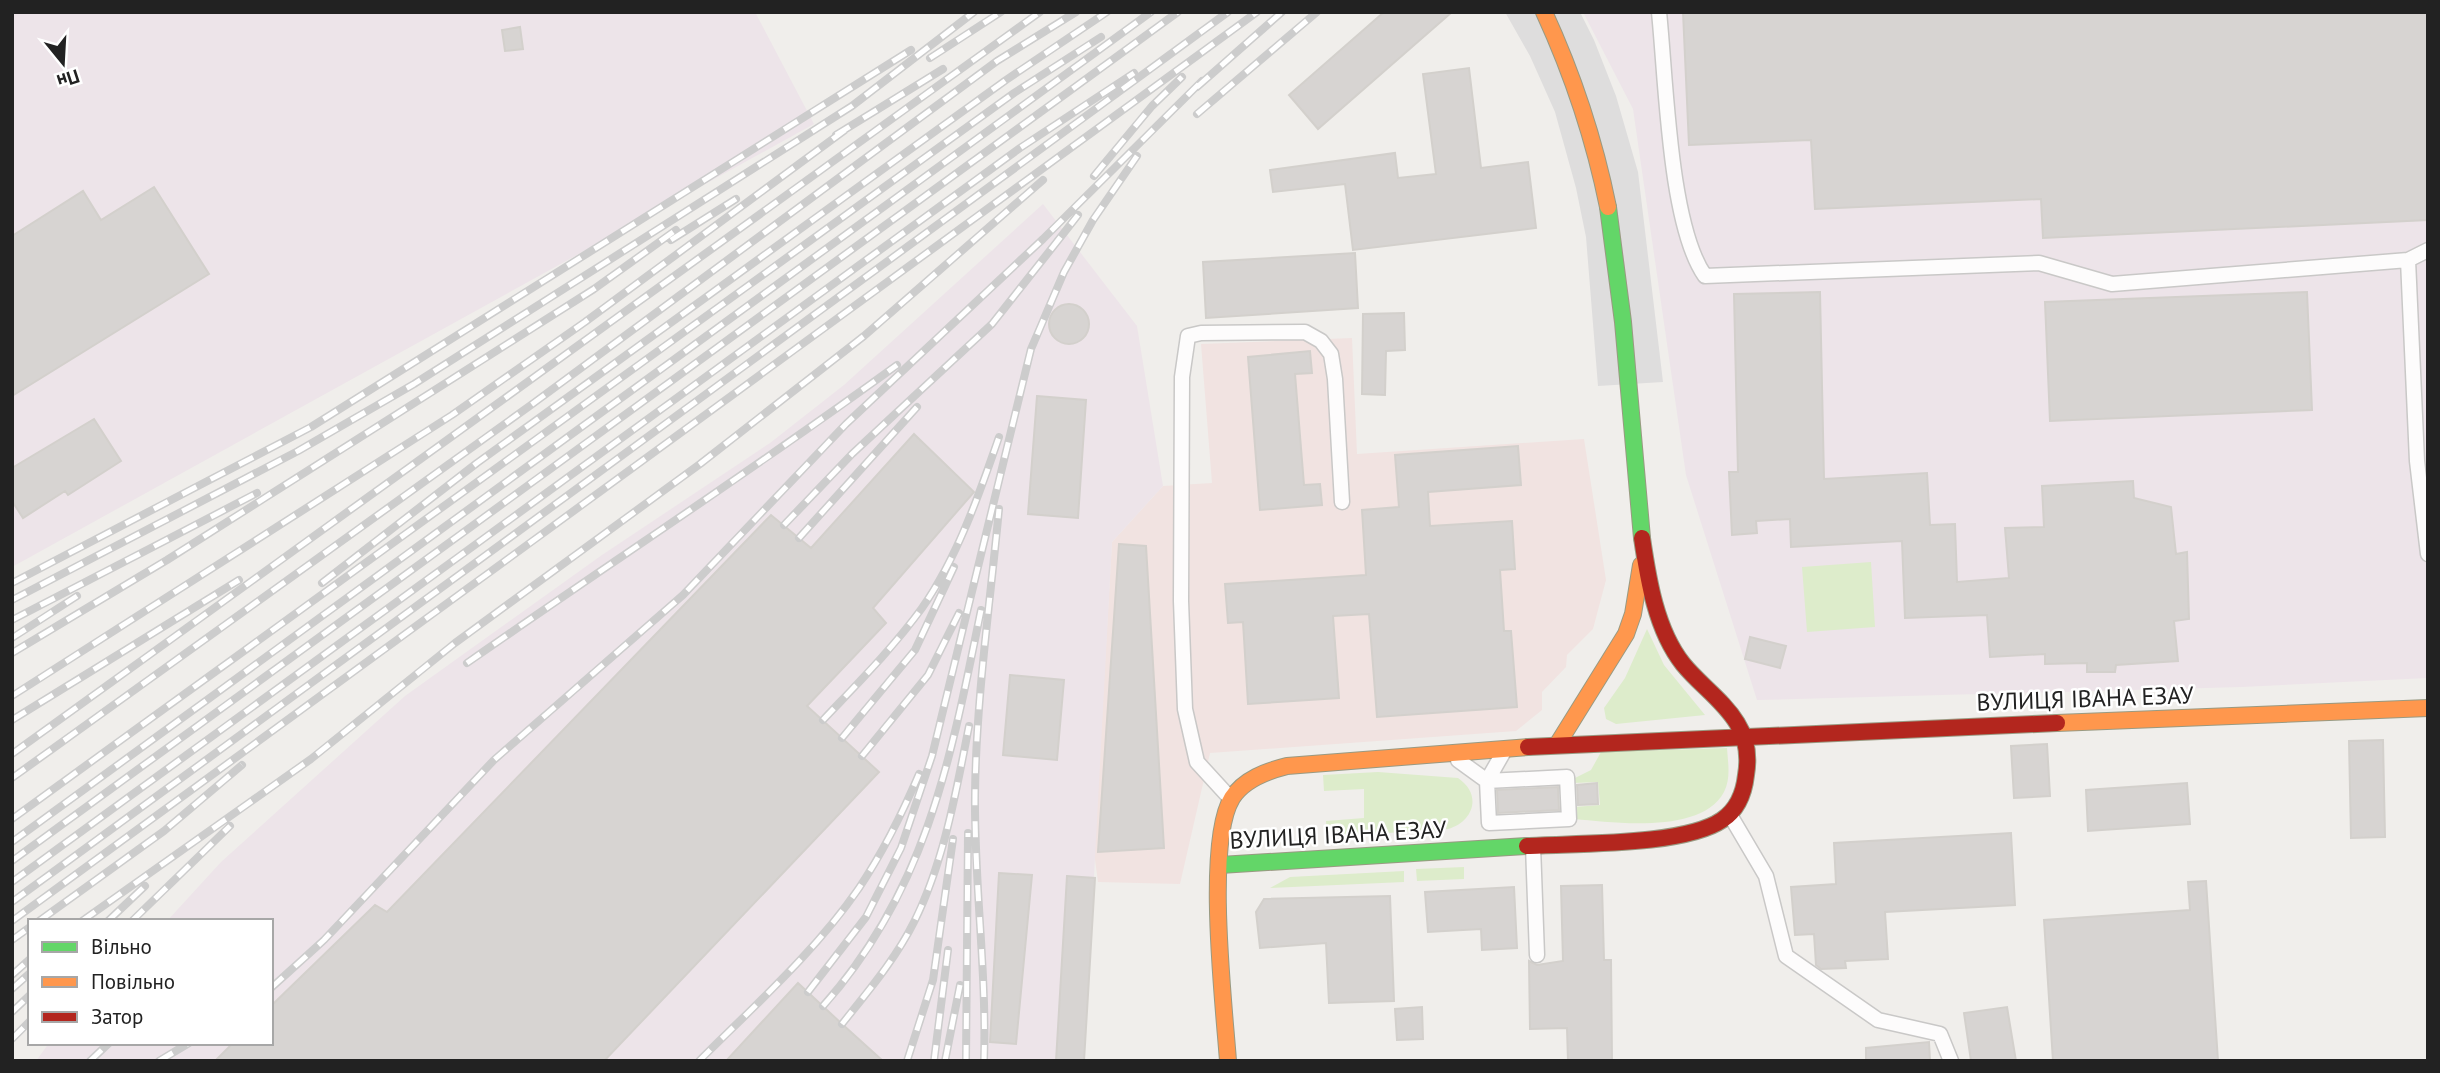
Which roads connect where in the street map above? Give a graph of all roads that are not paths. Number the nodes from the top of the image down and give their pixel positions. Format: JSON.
{"nodes":[{"id":1,"x":1544,"y":12,"type":"edge"},
{"id":2,"x":1659,"y":12,"type":"edge"},
{"id":3,"x":2428,"y":250,"type":"edge"},
{"id":4,"x":2408,"y":260,"type":"junction"},
{"id":5,"x":1342,"y":502,"type":"dead end"},
{"id":6,"x":1643,"y":548,"type":"junction"},
{"id":7,"x":2428,"y":554,"type":"edge"},
{"id":8,"x":2428,"y":708,"type":"edge"},
{"id":9,"x":1744,"y":735,"type":"junction"},
{"id":10,"x":1556,"y":745,"type":"junction"},
{"id":11,"x":1506,"y":749,"type":"junction"},
{"id":12,"x":1450,"y":754,"type":"junction"},
{"id":13,"x":1567,"y":777,"type":"junction"},
{"id":14,"x":1487,"y":781,"type":"junction"},
{"id":15,"x":1231,"y":799,"type":"junction"},
{"id":16,"x":1730,"y":815,"type":"junction"},
{"id":17,"x":1569,"y":819,"type":"junction"},
{"id":18,"x":1489,"y":823,"type":"junction"},
{"id":19,"x":1588,"y":842,"type":"junction"},
{"id":20,"x":1533,"y":846,"type":"junction"},
{"id":21,"x":1466,"y":851,"type":"junction"},
{"id":22,"x":1220,"y":865,"type":"junction"},
{"id":23,"x":1537,"y":955,"type":"dead end"},
{"id":24,"x":1228,"y":1061,"type":"edge"},
{"id":25,"x":1951,"y":1061,"type":"edge"}],
"edges":[{"from":1,"to":6,"type":"main road"},
{"from":2,"to":4,"type":"lane"},
{"from":3,"to":4,"type":"lane"},
{"from":4,"to":7,"type":"lane"},
{"from":5,"to":15,"type":"lane"},
{"from":6,"to":9,"type":"main road"},
{"from":6,"to":10,"type":"main road"},
{"from":8,"to":9,"type":"main road","name":"ВУЛИЦЯ ІВАНА ЕЗАУ"},
{"from":9,"to":10,"type":"main road","name":"ВУЛИЦЯ ІВАНА ЕЗАУ"},
{"from":9,"to":16,"type":"main road"},
{"from":10,"to":11,"type":"main road","name":"ВУЛИЦЯ ІВАНА ЕЗАУ"},
{"from":10,"to":13,"type":"lane"},
{"from":11,"to":12,"type":"main road","name":"ВУЛИЦЯ ІВАНА ЕЗАУ"},
{"from":11,"to":14,"type":"lane"},
{"from":12,"to":14,"type":"lane"},
{"from":12,"to":15,"type":"main road","name":"ВУЛИЦЯ ІВАНА ЕЗАУ"},
{"from":13,"to":14,"type":"lane"},
{"from":13,"to":17,"type":"lane"},
{"from":14,"to":18,"type":"lane"},
{"from":15,"to":22,"type":"main road","name":"ВУЛИЦЯ ІВАНА ЕЗАУ"},
{"from":16,"to":19,"type":"main road","name":"ВУЛИЦЯ ІВАНА ЕЗАУ"},
{"from":16,"to":25,"type":"lane"},
{"from":17,"to":18,"type":"lane"},
{"from":17,"to":19,"type":"lane"},
{"from":18,"to":21,"type":"lane"},
{"from":19,"to":20,"type":"main road","name":"ВУЛИЦЯ ІВАНА ЕЗАУ"},
{"from":20,"to":21,"type":"main road","name":"ВУЛИЦЯ ІВАНА ЕЗАУ"},
{"from":20,"to":23,"type":"lane"},
{"from":21,"to":22,"type":"main road","name":"ВУЛИЦЯ ІВАНА ЕЗАУ"},
{"from":22,"to":24,"type":"main road"}]}
